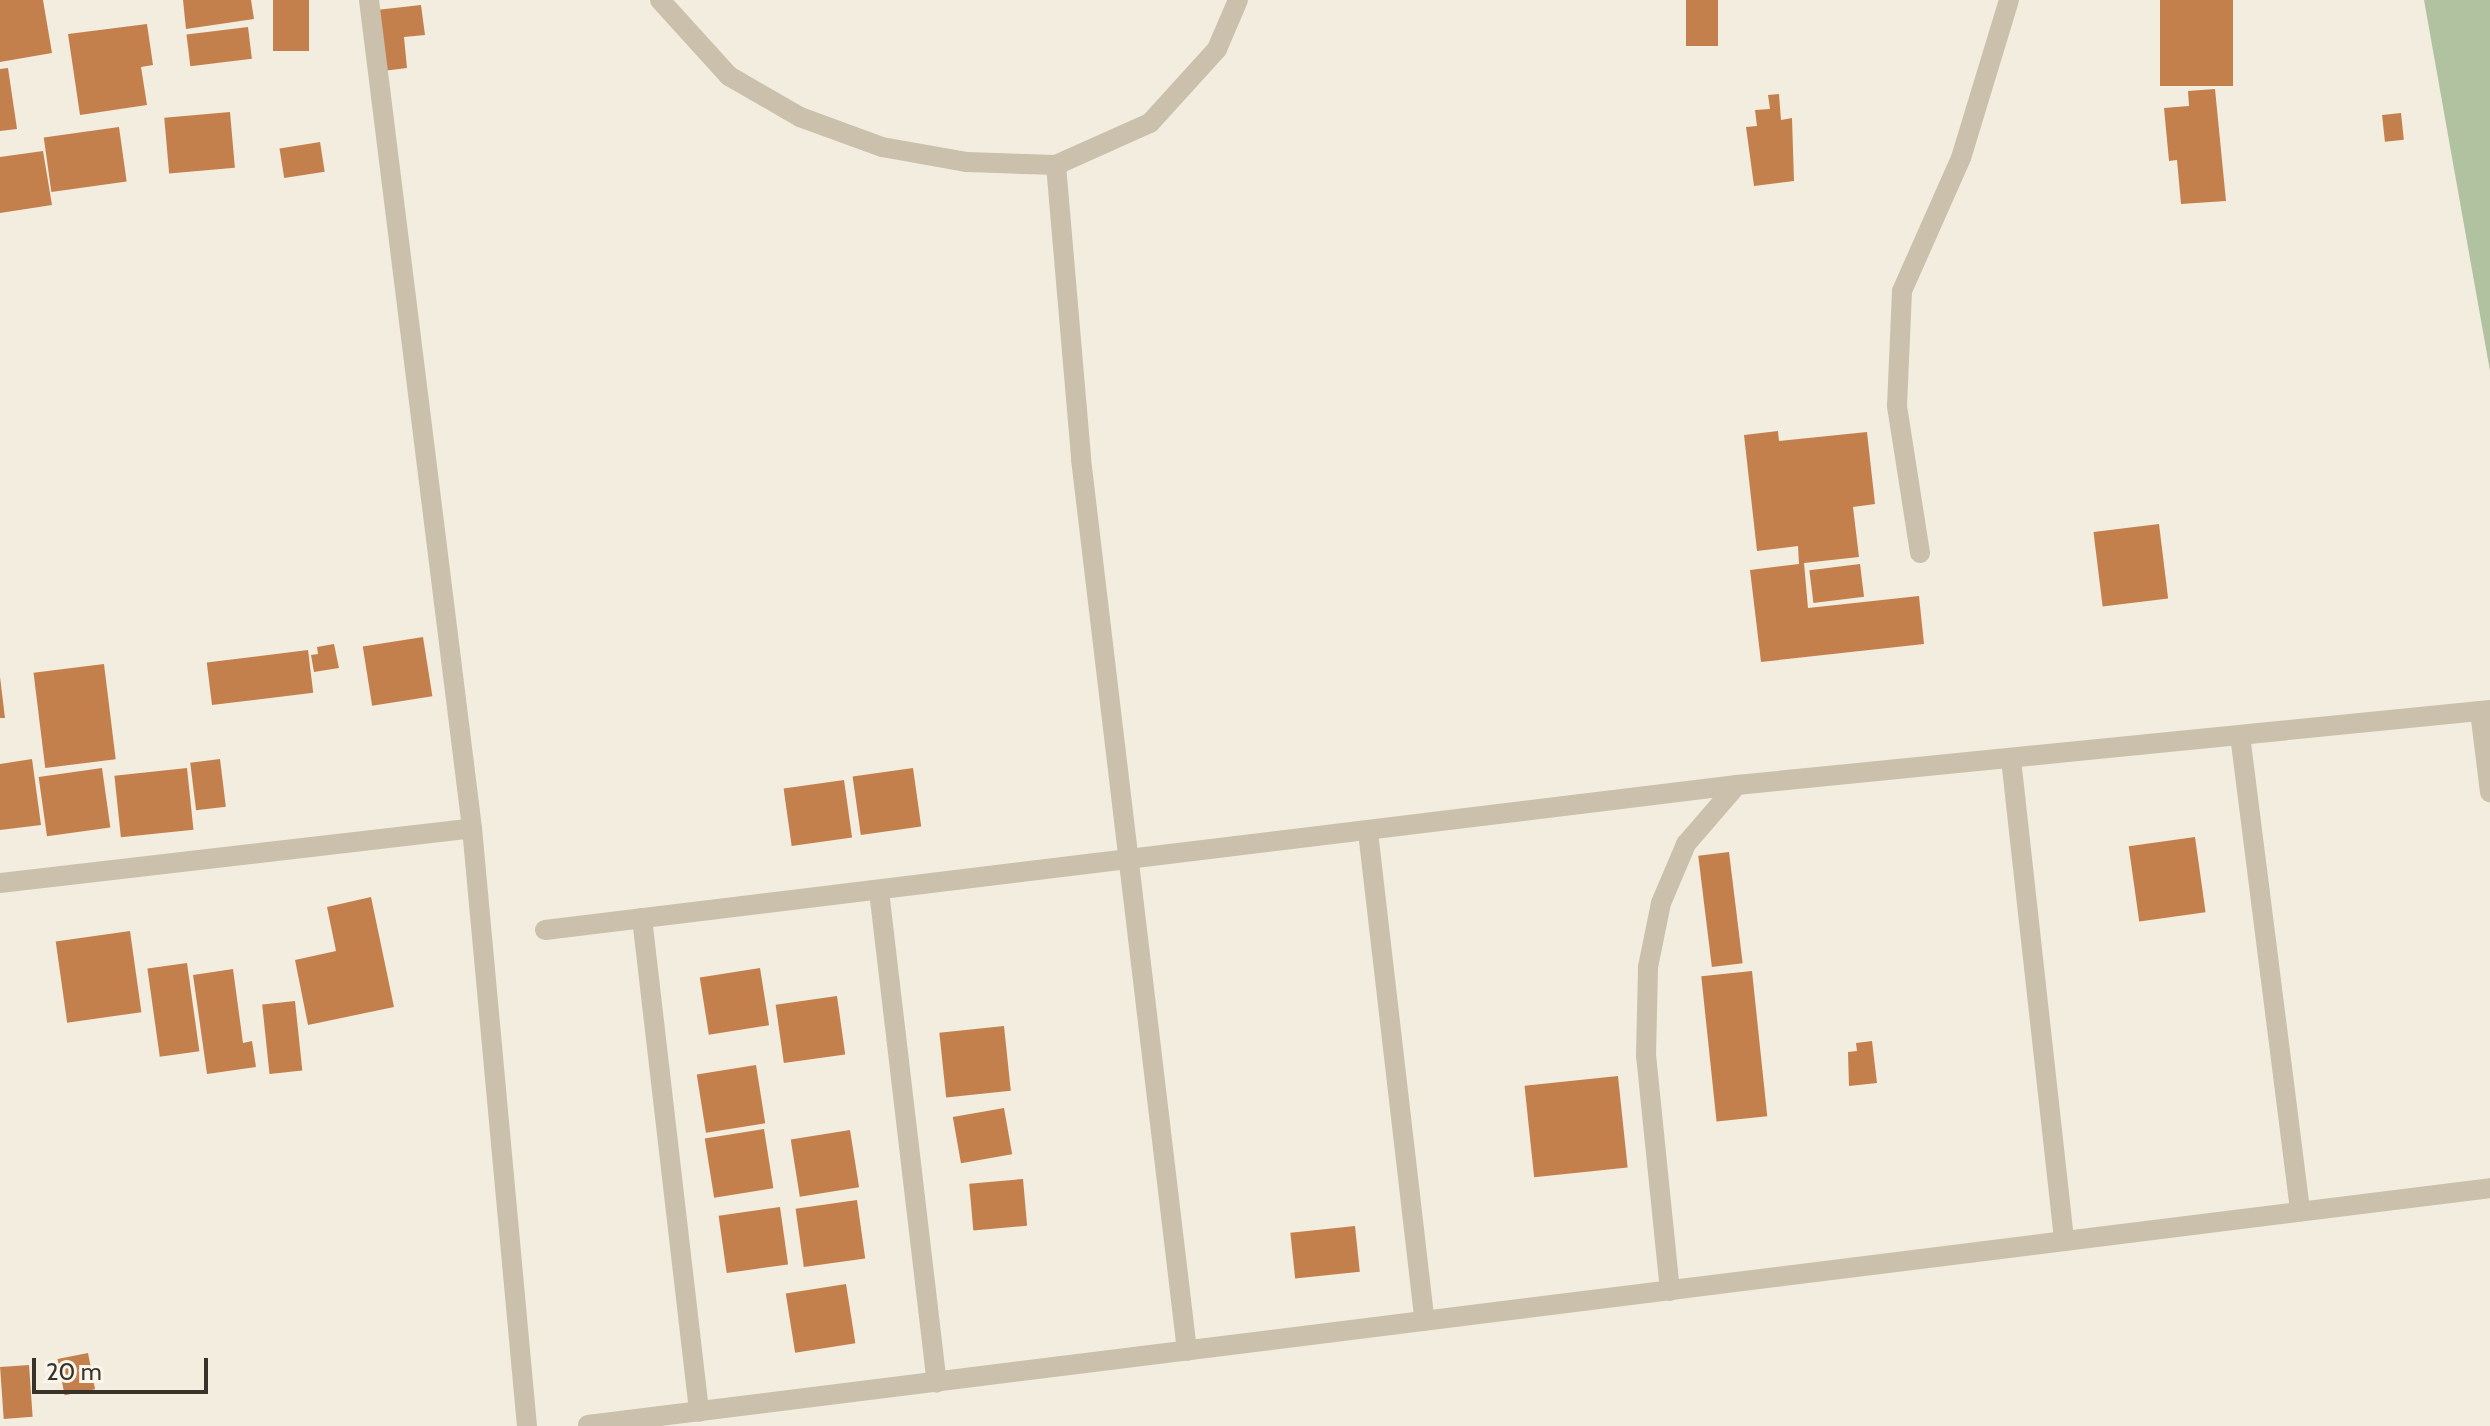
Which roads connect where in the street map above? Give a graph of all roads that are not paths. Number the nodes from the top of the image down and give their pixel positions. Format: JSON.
{"nodes":[{"id":1,"x":369,"y":0,"type":"edge"},
{"id":2,"x":660,"y":0,"type":"edge"},
{"id":3,"x":1238,"y":0,"type":"edge"},
{"id":4,"x":2009,"y":0,"type":"edge"},
{"id":5,"x":1056,"y":165,"type":"junction"},
{"id":6,"x":1920,"y":553,"type":"dead end"},
{"id":7,"x":2485,"y":710,"type":"edge"},
{"id":8,"x":2240,"y":735,"type":"junction"},
{"id":9,"x":2011,"y":759,"type":"junction"},
{"id":10,"x":1737,"y":785,"type":"junction"},
{"id":11,"x":2490,"y":792,"type":"edge"},
{"id":12,"x":472,"y":828,"type":"junction"},
{"id":13,"x":1368,"y":832,"type":"junction"},
{"id":14,"x":1129,"y":861,"type":"junction"},
{"id":15,"x":0,"y":883,"type":"edge"},
{"id":16,"x":879,"y":891,"type":"junction"},
{"id":17,"x":642,"y":918,"type":"junction"},
{"id":18,"x":545,"y":930,"type":"dead end"},
{"id":19,"x":2490,"y":1188,"type":"edge"},
{"id":20,"x":2300,"y":1211,"type":"junction"},
{"id":21,"x":2064,"y":1241,"type":"junction"},
{"id":22,"x":1670,"y":1291,"type":"junction"},
{"id":23,"x":1425,"y":1321,"type":"junction"},
{"id":24,"x":1187,"y":1351,"type":"junction"},
{"id":25,"x":937,"y":1383,"type":"junction"},
{"id":26,"x":699,"y":1412,"type":"junction"},
{"id":27,"x":588,"y":1425,"type":"edge"},
{"id":28,"x":527,"y":1426,"type":"edge"}],
"edges":[{"from":1,"to":12,"type":"street"},
{"from":2,"to":5,"type":"street"},
{"from":3,"to":5,"type":"street"},
{"from":4,"to":6,"type":"street"},
{"from":5,"to":14,"type":"street"},
{"from":7,"to":8,"type":"street"},
{"from":7,"to":11,"type":"street"},
{"from":8,"to":9,"type":"street"},
{"from":8,"to":20,"type":"street"},
{"from":9,"to":10,"type":"street"},
{"from":9,"to":21,"type":"street"},
{"from":10,"to":13,"type":"street"},
{"from":10,"to":22,"type":"street"},
{"from":12,"to":15,"type":"street"},
{"from":12,"to":28,"type":"street"},
{"from":13,"to":14,"type":"street"},
{"from":13,"to":23,"type":"street"},
{"from":14,"to":16,"type":"street"},
{"from":14,"to":24,"type":"street"},
{"from":16,"to":17,"type":"street"},
{"from":16,"to":25,"type":"street"},
{"from":17,"to":18,"type":"street"},
{"from":17,"to":26,"type":"street"},
{"from":19,"to":20,"type":"street"},
{"from":20,"to":21,"type":"street"},
{"from":21,"to":22,"type":"street"},
{"from":22,"to":23,"type":"street"},
{"from":23,"to":24,"type":"street"},
{"from":24,"to":25,"type":"street"},
{"from":25,"to":26,"type":"street"},
{"from":26,"to":27,"type":"street"}]}
